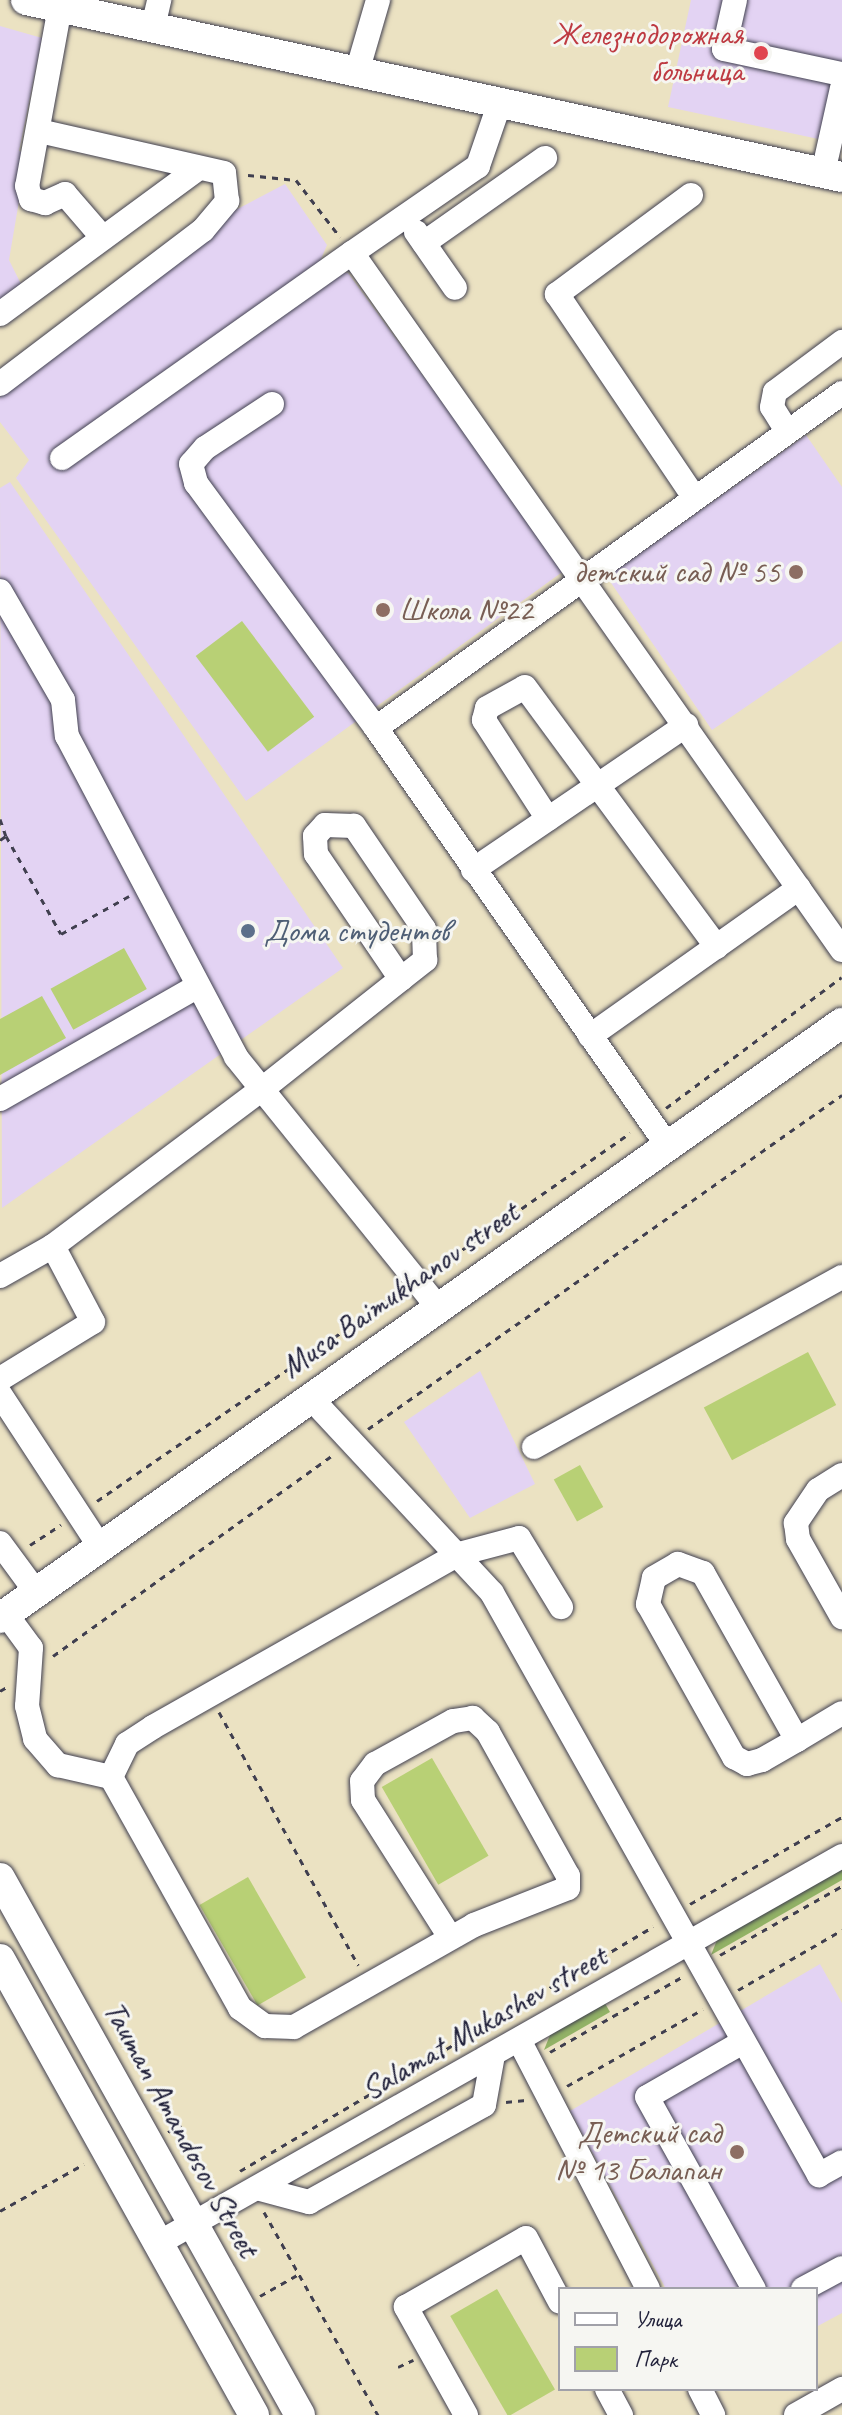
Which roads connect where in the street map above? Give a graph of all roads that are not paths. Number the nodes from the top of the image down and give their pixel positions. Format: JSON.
{"nodes":[{"id":1,"x":26,"y":0,"type":"edge"},
{"id":2,"x":378,"y":0,"type":"edge"},
{"id":3,"x":735,"y":0,"type":"edge"},
{"id":4,"x":60,"y":7,"type":"junction"},
{"id":5,"x":156,"y":13,"type":"edge"},
{"id":6,"x":357,"y":72,"type":"junction"},
{"id":7,"x":842,"y":74,"type":"edge"},
{"id":8,"x":842,"y":88,"type":"edge"},
{"id":9,"x":499,"y":105,"type":"junction"},
{"id":10,"x":39,"y":131,"type":"junction"},
{"id":11,"x":545,"y":158,"type":"dead end"},
{"id":12,"x":199,"y":168,"type":"junction"},
{"id":13,"x":832,"y":175,"type":"edge"},
{"id":14,"x":691,"y":195,"type":"dead end"},
{"id":15,"x":405,"y":217,"type":"junction"},
{"id":16,"x":103,"y":238,"type":"junction"},
{"id":17,"x":424,"y":243,"type":"junction"},
{"id":18,"x":352,"y":253,"type":"junction"},
{"id":19,"x":455,"y":288,"type":"dead end"},
{"id":20,"x":0,"y":314,"type":"edge"},
{"id":21,"x":842,"y":342,"type":"edge"},
{"id":22,"x":0,"y":384,"type":"edge"},
{"id":23,"x":842,"y":393,"type":"edge"},
{"id":24,"x":272,"y":404,"type":"dead end"},
{"id":25,"x":787,"y":431,"type":"junction"},
{"id":26,"x":62,"y":458,"type":"dead end"},
{"id":27,"x":693,"y":496,"type":"junction"},
{"id":28,"x":581,"y":574,"type":"junction"},
{"id":29,"x":0,"y":591,"type":"edge"},
{"id":30,"x":686,"y":725,"type":"junction"},
{"id":31,"x":376,"y":728,"type":"junction"},
{"id":32,"x":601,"y":783,"type":"junction"},
{"id":33,"x":548,"y":819,"type":"junction"},
{"id":34,"x":473,"y":870,"type":"junction"},
{"id":35,"x":799,"y":888,"type":"junction"},
{"id":36,"x":717,"y":947,"type":"junction"},
{"id":37,"x":842,"y":950,"type":"edge"},
{"id":38,"x":401,"y":979,"type":"junction"},
{"id":39,"x":196,"y":987,"type":"junction"},
{"id":40,"x":842,"y":1023,"type":"edge"},
{"id":41,"x":590,"y":1036,"type":"junction"},
{"id":42,"x":261,"y":1090,"type":"junction"},
{"id":43,"x":0,"y":1099,"type":"edge"},
{"id":44,"x":667,"y":1145,"type":"junction"},
{"id":45,"x":53,"y":1246,"type":"junction"},
{"id":46,"x":0,"y":1276,"type":"edge"},
{"id":47,"x":842,"y":1277,"type":"edge"},
{"id":48,"x":438,"y":1307,"type":"junction"},
{"id":49,"x":0,"y":1379,"type":"edge"},
{"id":50,"x":0,"y":1394,"type":"edge"},
{"id":51,"x":310,"y":1397,"type":"junction"},
{"id":52,"x":534,"y":1447,"type":"dead end"},
{"id":53,"x":842,"y":1475,"type":"edge"},
{"id":54,"x":0,"y":1543,"type":"edge"},
{"id":55,"x":100,"y":1547,"type":"junction"},
{"id":56,"x":459,"y":1554,"type":"junction"},
{"id":57,"x":833,"y":1580,"type":"edge"},
{"id":58,"x":36,"y":1592,"type":"junction"},
{"id":59,"x":561,"y":1607,"type":"dead end"},
{"id":60,"x":3,"y":1616,"type":"edge"},
{"id":61,"x":842,"y":1617,"type":"edge"},
{"id":62,"x":842,"y":1713,"type":"edge"},
{"id":63,"x":797,"y":1740,"type":"junction"},
{"id":64,"x":111,"y":1777,"type":"junction"},
{"id":65,"x":842,"y":1856,"type":"edge"},
{"id":66,"x":0,"y":1878,"type":"edge"},
{"id":67,"x":450,"y":1937,"type":"junction"},
{"id":68,"x":692,"y":1941,"type":"junction"},
{"id":69,"x":0,"y":1959,"type":"edge"},
{"id":70,"x":519,"y":2040,"type":"junction"},
{"id":71,"x":741,"y":2043,"type":"junction"},
{"id":72,"x":493,"y":2055,"type":"junction"},
{"id":73,"x":842,"y":2162,"type":"edge"},
{"id":74,"x":257,"y":2191,"type":"junction"},
{"id":75,"x":192,"y":2223,"type":"junction"},
{"id":76,"x":157,"y":2244,"type":"junction"},
{"id":77,"x":842,"y":2268,"type":"edge"},
{"id":78,"x":647,"y":2287,"type":"edge"},
{"id":79,"x":753,"y":2287,"type":"edge"},
{"id":80,"x":807,"y":2287,"type":"edge"},
{"id":81,"x":558,"y":2298,"type":"edge"},
{"id":82,"x":842,"y":2389,"type":"edge"},
{"id":83,"x":608,"y":2391,"type":"edge"},
{"id":84,"x":701,"y":2391,"type":"edge"},
{"id":85,"x":254,"y":2415,"type":"edge"},
{"id":86,"x":300,"y":2415,"type":"edge"},
{"id":87,"x":466,"y":2415,"type":"edge"},
{"id":88,"x":621,"y":2415,"type":"edge"},
{"id":89,"x":713,"y":2415,"type":"edge"},
{"id":90,"x":796,"y":2415,"type":"edge"}],
"edges":[{"from":1,"to":4,"type":"main road"},
{"from":2,"to":6,"type":"street"},
{"from":3,"to":7,"type":"street"},
{"from":4,"to":5,"type":"main road"},
{"from":4,"to":10,"type":"street"},
{"from":5,"to":6,"type":"main road"},
{"from":6,"to":9,"type":"main road"},
{"from":8,"to":13,"type":"street"},
{"from":9,"to":13,"type":"main road"},
{"from":9,"to":15,"type":"street"},
{"from":10,"to":12,"type":"street"},
{"from":10,"to":16,"type":"street"},
{"from":11,"to":17,"type":"street"},
{"from":12,"to":16,"type":"street"},
{"from":12,"to":22,"type":"street"},
{"from":14,"to":27,"type":"street"},
{"from":15,"to":17,"type":"street"},
{"from":15,"to":18,"type":"street"},
{"from":16,"to":20,"type":"street"},
{"from":17,"to":19,"type":"street"},
{"from":18,"to":26,"type":"street"},
{"from":18,"to":28,"type":"street"},
{"from":21,"to":25,"type":"street"},
{"from":23,"to":25,"type":"street"},
{"from":24,"to":31,"type":"street"},
{"from":25,"to":27,"type":"street"},
{"from":27,"to":28,"type":"street"},
{"from":28,"to":30,"type":"street"},
{"from":28,"to":31,"type":"street"},
{"from":29,"to":39,"type":"street"},
{"from":30,"to":32,"type":"street"},
{"from":30,"to":35,"type":"street"},
{"from":31,"to":34,"type":"street"},
{"from":32,"to":33,"type":"street"},
{"from":32,"to":33,"type":"street"},
{"from":32,"to":36,"type":"street"},
{"from":33,"to":34,"type":"street"},
{"from":34,"to":41,"type":"street"},
{"from":35,"to":36,"type":"street"},
{"from":35,"to":37,"type":"street"},
{"from":36,"to":41,"type":"street"},
{"from":38,"to":38,"type":"street"},
{"from":38,"to":42,"type":"street"},
{"from":39,"to":42,"type":"street"},
{"from":39,"to":43,"type":"street"},
{"from":40,"to":44,"type":"main road","name":"Musa Baimukhanov street"},
{"from":41,"to":44,"type":"street"},
{"from":42,"to":45,"type":"street"},
{"from":42,"to":48,"type":"street"},
{"from":44,"to":48,"type":"main road","name":"Musa Baimukhanov street"},
{"from":45,"to":46,"type":"street"},
{"from":45,"to":49,"type":"street"},
{"from":47,"to":52,"type":"street"},
{"from":48,"to":51,"type":"main road","name":"Musa Baimukhanov street"},
{"from":50,"to":55,"type":"street"},
{"from":51,"to":55,"type":"main road","name":"Musa Baimukhanov street"},
{"from":51,"to":56,"type":"street"},
{"from":53,"to":57,"type":"street"},
{"from":54,"to":58,"type":"street"},
{"from":55,"to":58,"type":"main road","name":"Musa Baimukhanov street"},
{"from":56,"to":59,"type":"street"},
{"from":56,"to":64,"type":"street"},
{"from":56,"to":68,"type":"street"},
{"from":57,"to":61,"type":"street"},
{"from":58,"to":60,"type":"main road","name":"Musa Baimukhanov street"},
{"from":60,"to":64,"type":"street"},
{"from":62,"to":63,"type":"street"},
{"from":63,"to":63,"type":"street"},
{"from":64,"to":67,"type":"street"},
{"from":65,"to":68,"type":"street","name":"Salamat Mukashev street"},
{"from":66,"to":75,"type":"main road","name":"Tauman Amandosov Street"},
{"from":67,"to":67,"type":"street"},
{"from":68,"to":70,"type":"street","name":"Salamat Mukashev street"},
{"from":68,"to":71,"type":"street"},
{"from":69,"to":76,"type":"main road"},
{"from":70,"to":72,"type":"street","name":"Salamat Mukashev street"},
{"from":70,"to":78,"type":"street"},
{"from":71,"to":73,"type":"street"},
{"from":71,"to":79,"type":"street"},
{"from":72,"to":74,"type":"street","name":"Salamat Mukashev street"},
{"from":72,"to":74,"type":"street"},
{"from":74,"to":75,"type":"street","name":"Salamat Mukashev street"},
{"from":75,"to":76,"type":"street","name":"Salamat Mukashev street"},
{"from":75,"to":86,"type":"main road","name":"Tauman Amandosov Street"},
{"from":76,"to":85,"type":"main road"},
{"from":77,"to":80,"type":"street"},
{"from":81,"to":87,"type":"street"},
{"from":82,"to":90,"type":"street"},
{"from":83,"to":88,"type":"street"},
{"from":84,"to":89,"type":"street"}]}
